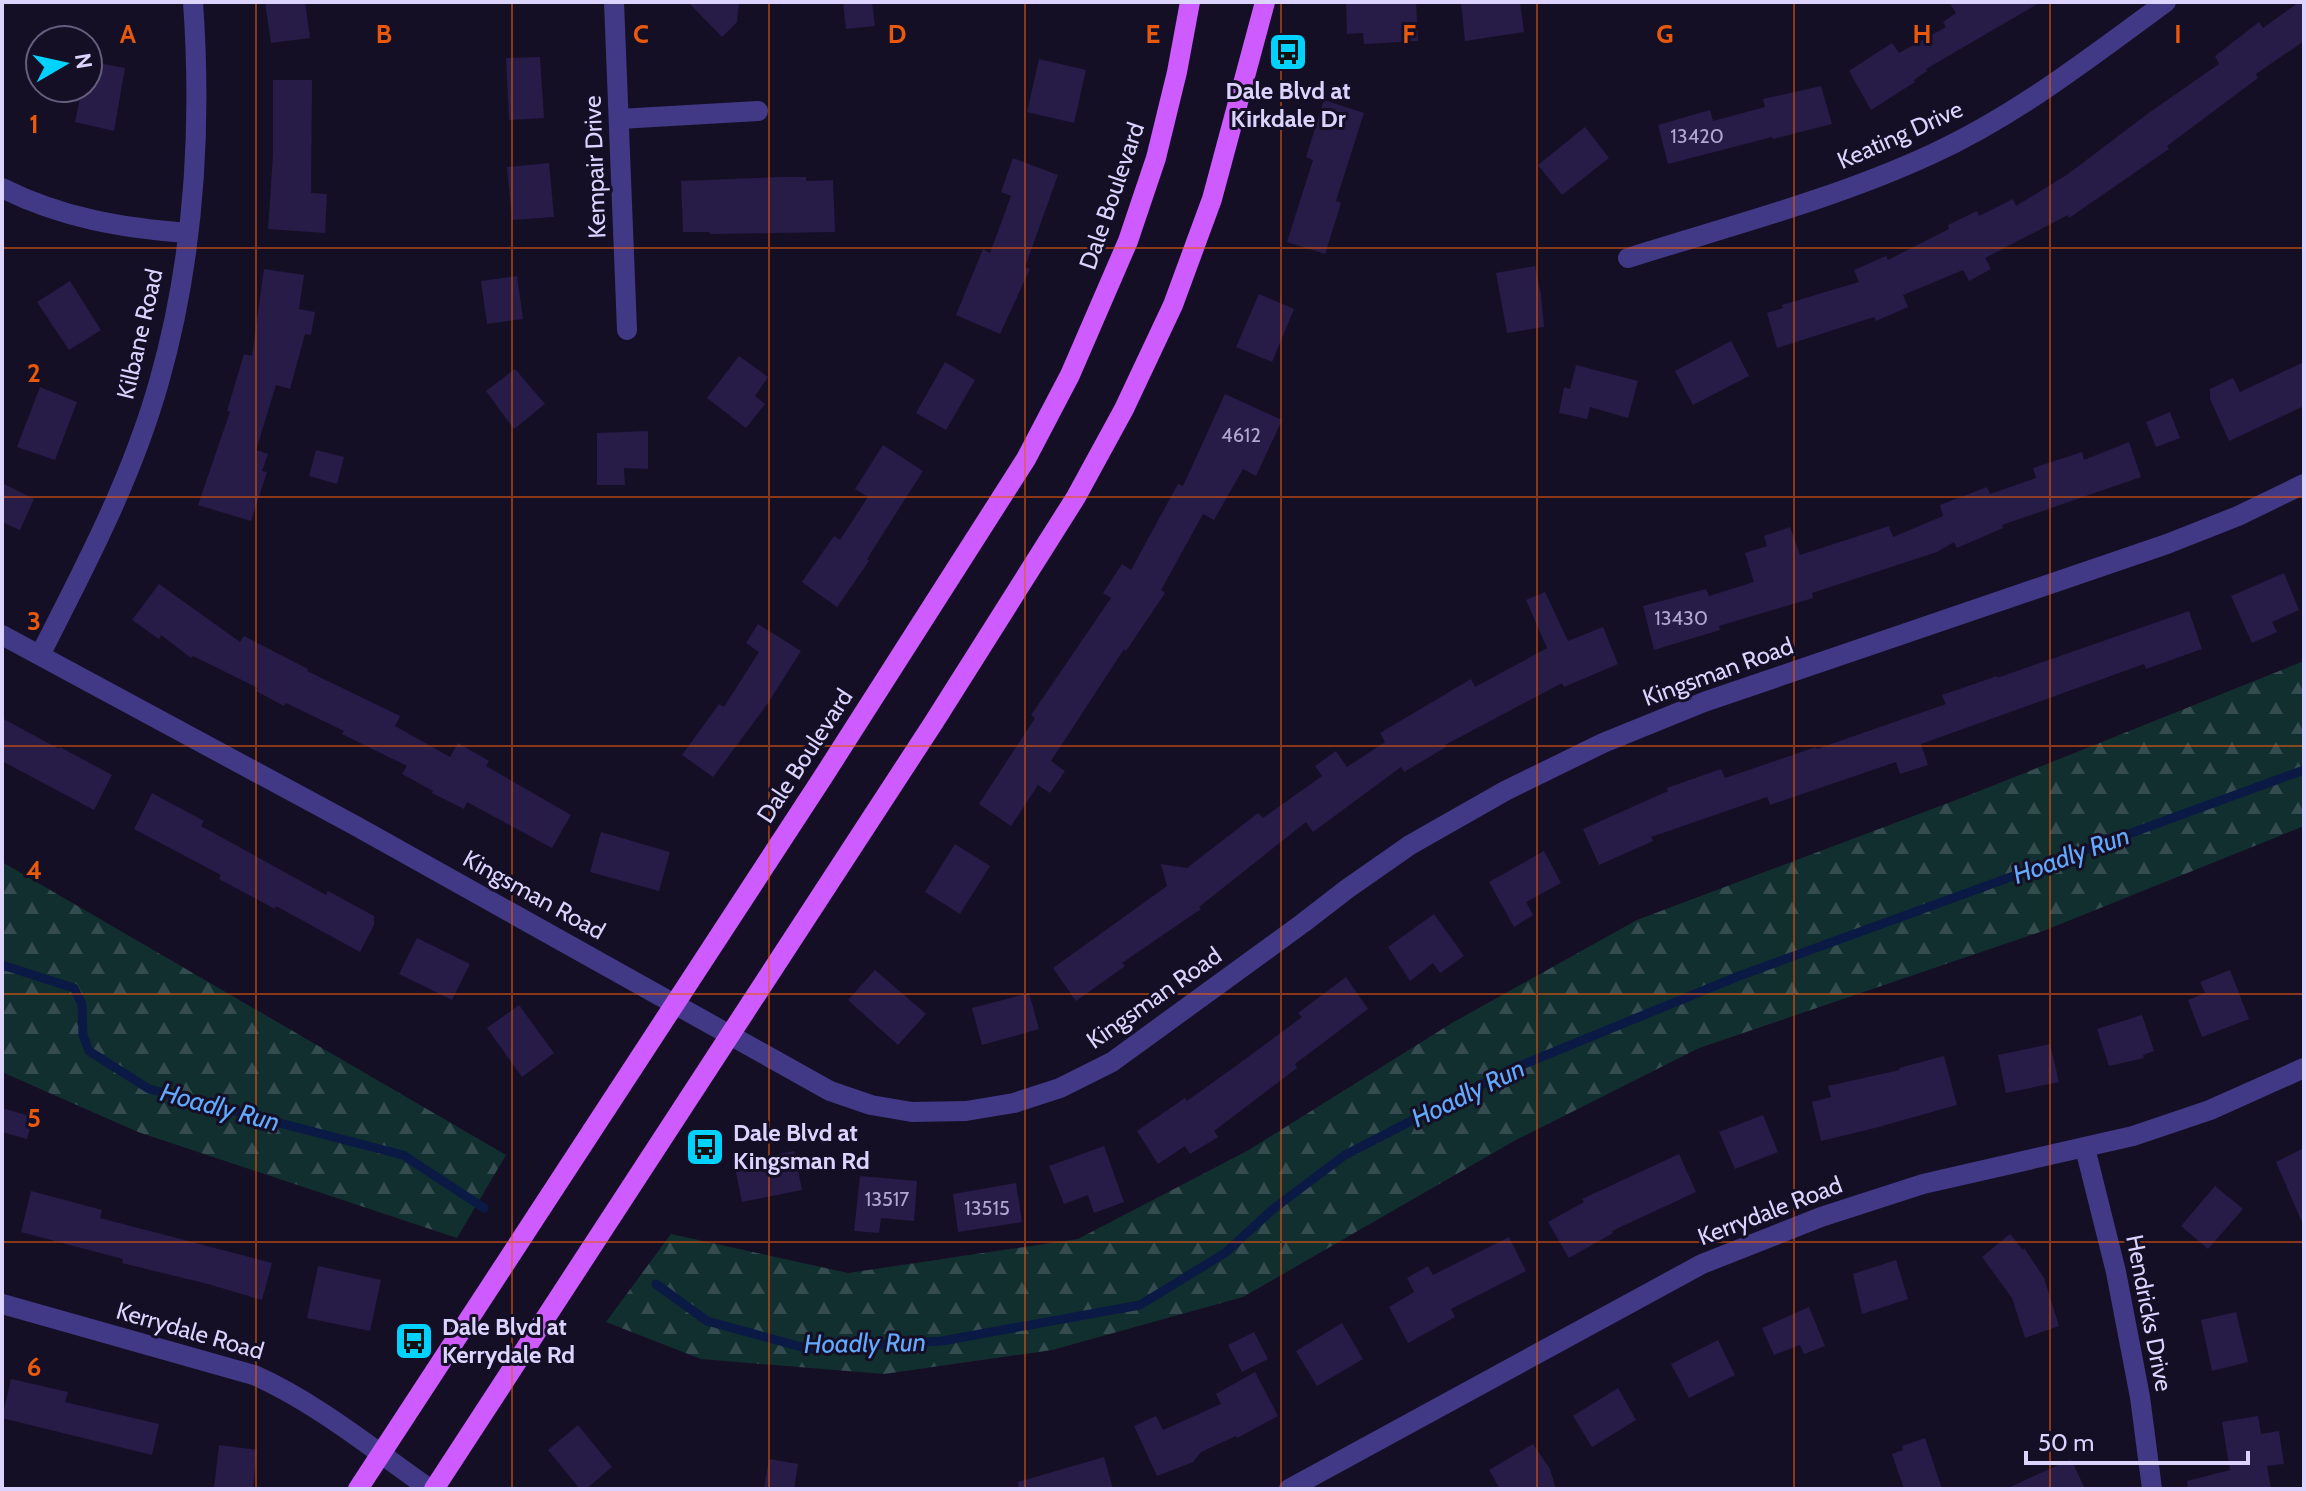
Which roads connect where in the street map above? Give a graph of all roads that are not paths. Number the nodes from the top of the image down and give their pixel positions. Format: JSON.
{"nodes":[{"id":1,"x":193,"y":2,"type":"edge"},
{"id":2,"x":614,"y":2,"type":"edge"},
{"id":3,"x":1190,"y":2,"type":"edge"},
{"id":4,"x":1265,"y":2,"type":"edge"},
{"id":5,"x":2166,"y":2,"type":"edge"},
{"id":6,"x":758,"y":111,"type":"dead end"},
{"id":7,"x":619,"y":119,"type":"junction"},
{"id":8,"x":2,"y":188,"type":"edge"},
{"id":9,"x":188,"y":233,"type":"junction"},
{"id":10,"x":1628,"y":258,"type":"dead end"},
{"id":11,"x":627,"y":330,"type":"dead end"},
{"id":12,"x":2304,"y":484,"type":"edge"},
{"id":13,"x":2,"y":635,"type":"edge"},
{"id":14,"x":40,"y":655,"type":"junction"},
{"id":15,"x":674,"y":1004,"type":"junction"},
{"id":16,"x":731,"y":1035,"type":"junction"},
{"id":17,"x":2304,"y":1068,"type":"edge"},
{"id":18,"x":2085,"y":1148,"type":"junction"},
{"id":19,"x":2,"y":1304,"type":"edge"},
{"id":20,"x":380,"y":1455,"type":"junction"},
{"id":21,"x":358,"y":1489,"type":"edge"},
{"id":22,"x":432,"y":1489,"type":"edge"},
{"id":23,"x":1289,"y":1489,"type":"edge"},
{"id":24,"x":2152,"y":1489,"type":"edge"}],
"edges":[{"from":1,"to":9,"type":"street","name":"Kilbane Road"},
{"from":2,"to":7,"type":"street","name":"Kempair Drive"},
{"from":3,"to":15,"type":"main road","name":"Dale Boulevard"},
{"from":4,"to":16,"type":"main road"},
{"from":5,"to":10,"type":"street","name":"Keating Drive"},
{"from":6,"to":7,"type":"street"},
{"from":7,"to":11,"type":"street","name":"Kempair Drive"},
{"from":8,"to":9,"type":"street"},
{"from":9,"to":14,"type":"street","name":"Kilbane Road"},
{"from":12,"to":16,"type":"street","name":"Kingsman Road"},
{"from":13,"to":14,"type":"street","name":"Kingsman Road"},
{"from":14,"to":15,"type":"street","name":"Kingsman Road"},
{"from":15,"to":16,"type":"street","name":"Kingsman Road"},
{"from":15,"to":20,"type":"main road","name":"Dale Boulevard"},
{"from":16,"to":22,"type":"main road"},
{"from":17,"to":18,"type":"street","name":"Kerrydale Road"},
{"from":18,"to":23,"type":"street","name":"Kerrydale Road"},
{"from":18,"to":24,"type":"street","name":"Hendricks Drive"},
{"from":19,"to":20,"type":"street","name":"Kerrydale Road"},
{"from":20,"to":21,"type":"main road","name":"Dale Boulevard"},
{"from":20,"to":22,"type":"street","name":"Kerrydale Road"}]}
